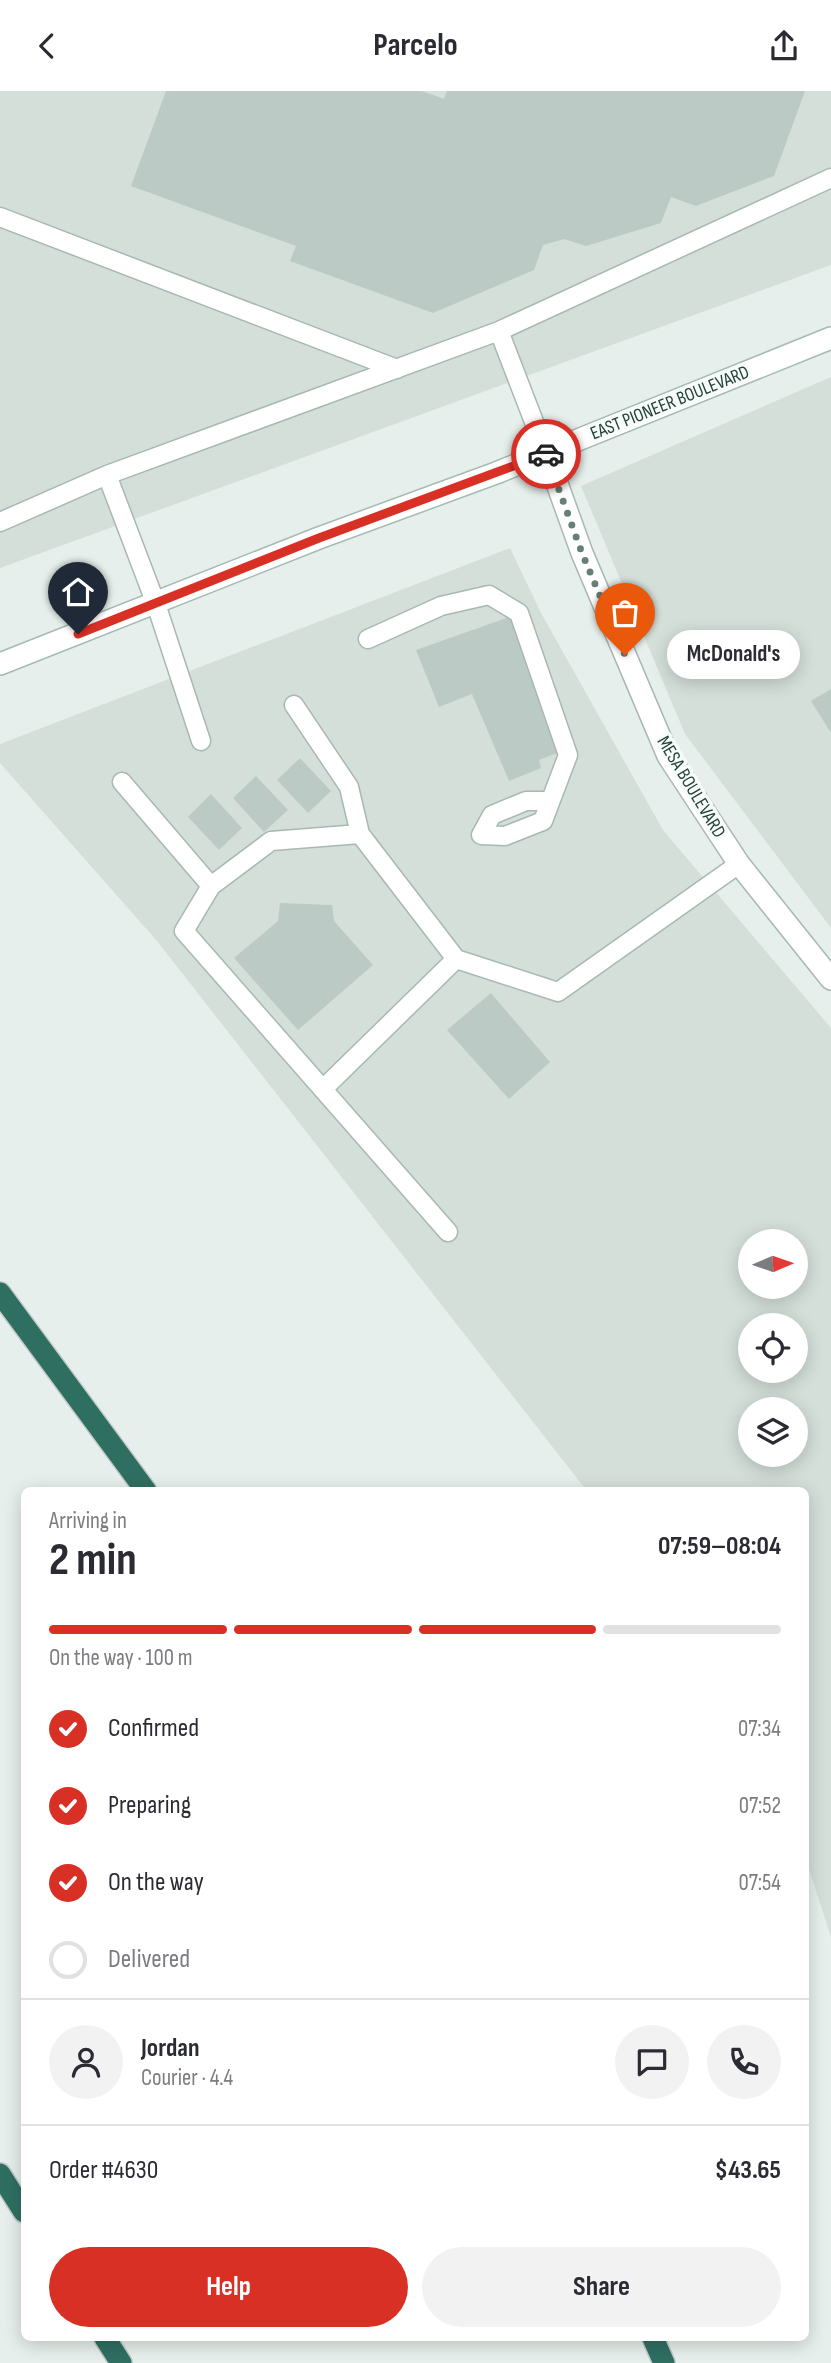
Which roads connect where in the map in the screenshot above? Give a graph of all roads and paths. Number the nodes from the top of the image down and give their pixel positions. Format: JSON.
{"nodes":[{"id":1,"x":831,"y":178,"type":"edge"},
{"id":2,"x":0,"y":217,"type":"edge"},
{"id":3,"x":499,"y":331,"type":"junction"},
{"id":4,"x":831,"y":338,"type":"edge"},
{"id":5,"x":397,"y":369,"type":"junction"},
{"id":6,"x":546,"y":453,"type":"junction"},
{"id":7,"x":107,"y":475,"type":"junction"},
{"id":8,"x":0,"y":522,"type":"edge"},
{"id":9,"x":156,"y":604,"type":"junction"},
{"id":10,"x":368,"y":639,"type":"dead end"},
{"id":11,"x":0,"y":664,"type":"edge"},
{"id":12,"x":294,"y":705,"type":"dead end"},
{"id":13,"x":201,"y":741,"type":"dead end"},
{"id":14,"x":122,"y":782,"type":"dead end"},
{"id":15,"x":550,"y":801,"type":"junction"},
{"id":16,"x":360,"y":834,"type":"junction"},
{"id":17,"x":738,"y":865,"type":"junction"},
{"id":18,"x":211,"y":886,"type":"junction"},
{"id":19,"x":456,"y":959,"type":"junction"},
{"id":20,"x":831,"y":979,"type":"edge"},
{"id":21,"x":323,"y":1089,"type":"junction"},
{"id":22,"x":448,"y":1232,"type":"dead end"},
{"id":23,"x":0,"y":1293,"type":"edge"},
{"id":24,"x":143,"y":1487,"type":"edge"},
{"id":25,"x":0,"y":2174,"type":"edge"},
{"id":26,"x":21,"y":2207,"type":"edge"},
{"id":27,"x":107,"y":2341,"type":"edge"},
{"id":28,"x":654,"y":2341,"type":"edge"},
{"id":29,"x":121,"y":2363,"type":"edge"},
{"id":30,"x":663,"y":2363,"type":"edge"}],
"edges":[{"from":1,"to":3,"type":"lane"},
{"from":2,"to":5,"type":"lane"},
{"from":3,"to":5,"type":"lane"},
{"from":3,"to":6,"type":"lane"},
{"from":4,"to":6,"type":"main road","name":"EAST PIONEER BOULEVARD"},
{"from":5,"to":7,"type":"lane"},
{"from":6,"to":9,"type":"main road","name":"EAST PIONEER BOULEVARD"},
{"from":6,"to":17,"type":"main road","name":"MESA BOULEVARD"},
{"from":7,"to":8,"type":"lane"},
{"from":7,"to":9,"type":"lane"},
{"from":9,"to":11,"type":"main road","name":"EAST PIONEER BOULEVARD"},
{"from":9,"to":13,"type":"lane"},
{"from":10,"to":15,"type":"lane"},
{"from":12,"to":16,"type":"lane"},
{"from":14,"to":18,"type":"lane"},
{"from":15,"to":15,"type":"lane"},
{"from":16,"to":18,"type":"lane"},
{"from":16,"to":19,"type":"lane"},
{"from":17,"to":19,"type":"lane"},
{"from":17,"to":20,"type":"main road","name":"MESA BOULEVARD"},
{"from":18,"to":21,"type":"lane"},
{"from":19,"to":21,"type":"lane"},
{"from":21,"to":22,"type":"lane"},
{"from":23,"to":24,"type":"highway"},
{"from":25,"to":26,"type":"highway"},
{"from":27,"to":29,"type":"highway"},
{"from":28,"to":30,"type":"highway"}]}
